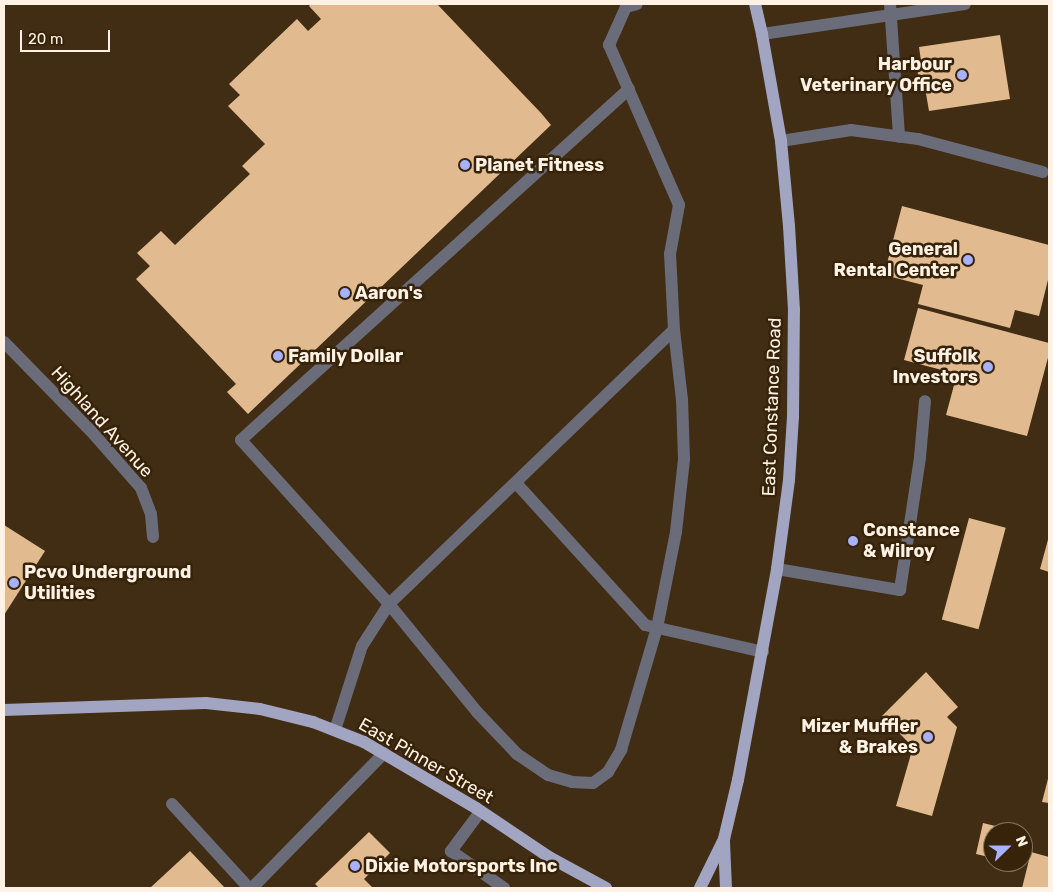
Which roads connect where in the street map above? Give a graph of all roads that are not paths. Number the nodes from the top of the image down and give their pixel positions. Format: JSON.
{"nodes":[{"id":1,"x":637,"y":4,"type":"edge"},
{"id":2,"x":755,"y":4,"type":"edge"},
{"id":3,"x":965,"y":4,"type":"edge"},
{"id":4,"x":891,"y":9,"type":"edge"},
{"id":5,"x":762,"y":34,"type":"junction"},
{"id":6,"x":630,"y":89,"type":"junction"},
{"id":7,"x":899,"y":137,"type":"junction"},
{"id":8,"x":781,"y":141,"type":"junction"},
{"id":9,"x":1043,"y":172,"type":"dead end"},
{"id":10,"x":674,"y":330,"type":"junction"},
{"id":11,"x":4,"y":342,"type":"edge"},
{"id":12,"x":925,"y":401,"type":"dead end"},
{"id":13,"x":516,"y":482,"type":"junction"},
{"id":14,"x":153,"y":537,"type":"dead end"},
{"id":15,"x":777,"y":569,"type":"junction"},
{"id":16,"x":389,"y":604,"type":"junction"},
{"id":17,"x":657,"y":628,"type":"junction"},
{"id":18,"x":763,"y":652,"type":"junction"},
{"id":19,"x":4,"y":710,"type":"edge"},
{"id":20,"x":334,"y":730,"type":"junction"},
{"id":21,"x":384,"y":753,"type":"junction"},
{"id":22,"x":172,"y":804,"type":"dead end"},
{"id":23,"x":480,"y":812,"type":"junction"},
{"id":24,"x":724,"y":839,"type":"junction"},
{"id":25,"x":251,"y":888,"type":"edge"},
{"id":26,"x":504,"y":888,"type":"edge"},
{"id":27,"x":606,"y":888,"type":"edge"},
{"id":28,"x":700,"y":888,"type":"edge"},
{"id":29,"x":726,"y":888,"type":"edge"}],
"edges":[{"from":1,"to":6,"type":"street"},
{"from":2,"to":5,"type":"main road","name":"East Constance Road"},
{"from":3,"to":4,"type":"street"},
{"from":4,"to":5,"type":"street"},
{"from":4,"to":7,"type":"street"},
{"from":5,"to":8,"type":"main road","name":"East Constance Road"},
{"from":6,"to":10,"type":"street"},
{"from":6,"to":16,"type":"street"},
{"from":7,"to":8,"type":"street"},
{"from":7,"to":9,"type":"street"},
{"from":8,"to":15,"type":"main road","name":"East Constance Road"},
{"from":10,"to":13,"type":"street"},
{"from":10,"to":17,"type":"street"},
{"from":11,"to":14,"type":"street","name":"Highland Avenue"},
{"from":12,"to":15,"type":"street"},
{"from":13,"to":16,"type":"street"},
{"from":13,"to":17,"type":"street"},
{"from":15,"to":18,"type":"main road","name":"East Constance Road"},
{"from":16,"to":17,"type":"street"},
{"from":16,"to":20,"type":"street"},
{"from":17,"to":18,"type":"street"},
{"from":18,"to":24,"type":"main road","name":"East Constance Road"},
{"from":19,"to":20,"type":"main road","name":"East Pinner Street"},
{"from":20,"to":21,"type":"main road","name":"East Pinner Street"},
{"from":21,"to":23,"type":"main road","name":"East Pinner Street"},
{"from":21,"to":25,"type":"street"},
{"from":22,"to":25,"type":"street"},
{"from":23,"to":26,"type":"street"},
{"from":23,"to":27,"type":"main road","name":"East Pinner Street"},
{"from":24,"to":28,"type":"main road","name":"East Constance Road"},
{"from":24,"to":29,"type":"main road","name":"East Constance Road"}]}
